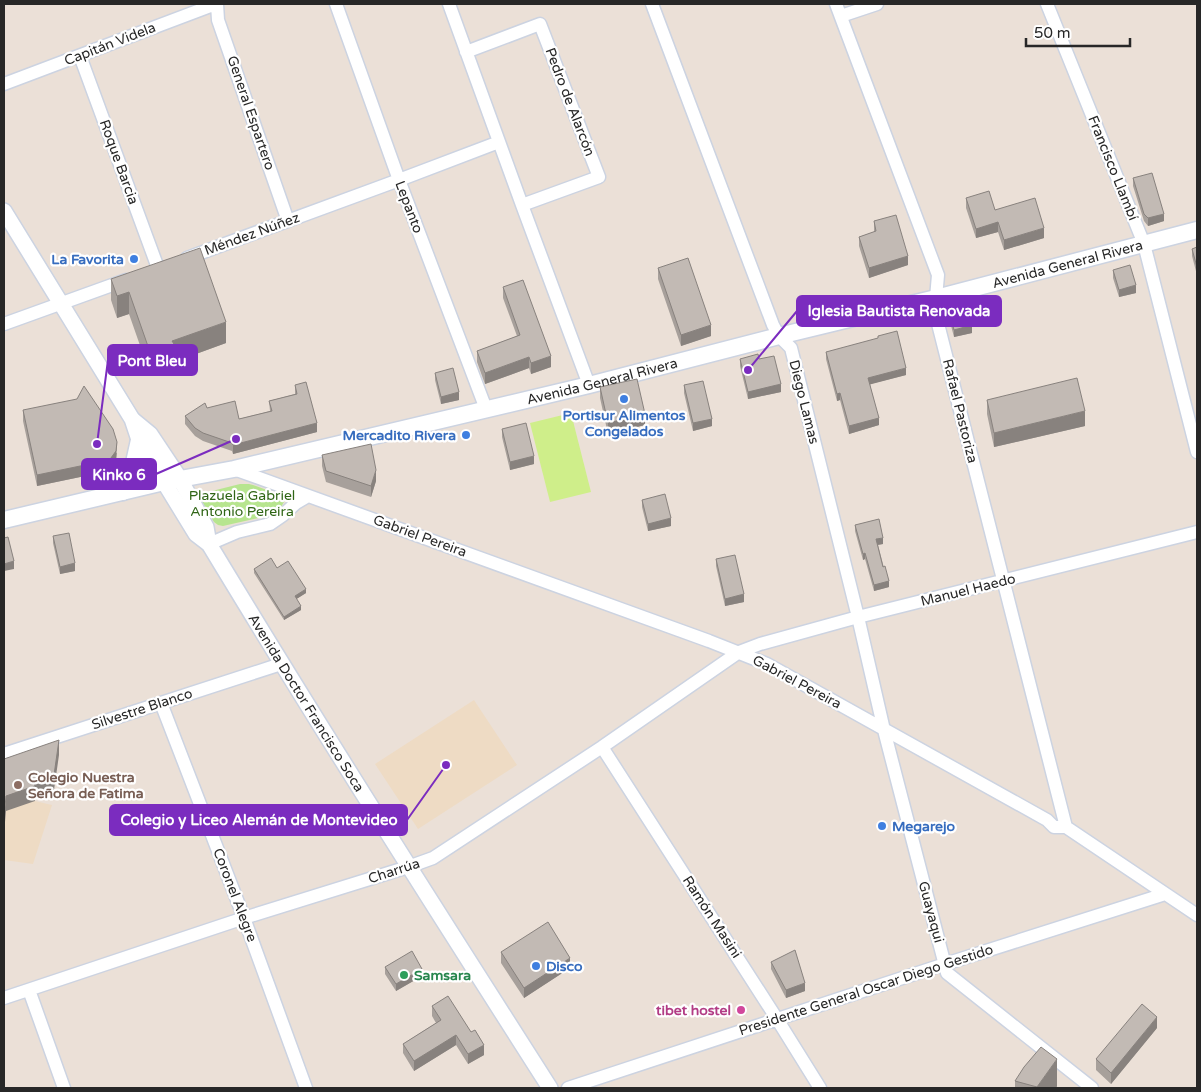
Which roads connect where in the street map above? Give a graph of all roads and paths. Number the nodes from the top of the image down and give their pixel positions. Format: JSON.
{"nodes":[{"id":1,"x":216,"y":4,"type":"edge"},
{"id":2,"x":336,"y":4,"type":"edge"},
{"id":3,"x":449,"y":4,"type":"edge"},
{"id":4,"x":652,"y":4,"type":"edge"},
{"id":5,"x":836,"y":4,"type":"edge"},
{"id":6,"x":877,"y":4,"type":"edge"},
{"id":7,"x":1047,"y":4,"type":"edge"},
{"id":8,"x":841,"y":16,"type":"junction"},
{"id":9,"x":466,"y":52,"type":"junction"},
{"id":10,"x":80,"y":56,"type":"junction"},
{"id":11,"x":4,"y":84,"type":"edge"},
{"id":12,"x":499,"y":142,"type":"junction"},
{"id":13,"x":399,"y":180,"type":"junction"},
{"id":14,"x":522,"y":205,"type":"junction"},
{"id":15,"x":4,"y":211,"type":"edge"},
{"id":16,"x":288,"y":221,"type":"junction"},
{"id":17,"x":1197,"y":230,"type":"edge"},
{"id":18,"x":1144,"y":244,"type":"junction"},
{"id":19,"x":159,"y":268,"type":"junction"},
{"id":20,"x":936,"y":298,"type":"junction"},
{"id":21,"x":61,"y":303,"type":"junction"},
{"id":22,"x":4,"y":324,"type":"edge"},
{"id":23,"x":779,"y":336,"type":"junction"},
{"id":24,"x":589,"y":385,"type":"junction"},
{"id":25,"x":486,"y":409,"type":"junction"},
{"id":26,"x":132,"y":419,"type":"junction"},
{"id":27,"x":139,"y":440,"type":"junction"},
{"id":28,"x":1197,"y":452,"type":"edge"},
{"id":29,"x":234,"y":469,"type":"junction"},
{"id":30,"x":172,"y":481,"type":"junction"},
{"id":31,"x":123,"y":492,"type":"junction"},
{"id":32,"x":308,"y":496,"type":"junction"},
{"id":33,"x":4,"y":520,"type":"edge"},
{"id":34,"x":1197,"y":532,"type":"edge"},
{"id":35,"x":209,"y":544,"type":"junction"},
{"id":36,"x":1004,"y":581,"type":"junction"},
{"id":37,"x":858,"y":617,"type":"junction"},
{"id":38,"x":740,"y":652,"type":"junction"},
{"id":39,"x":281,"y":664,"type":"junction"},
{"id":40,"x":161,"y":703,"type":"junction"},
{"id":41,"x":884,"y":730,"type":"junction"},
{"id":42,"x":602,"y":747,"type":"junction"},
{"id":43,"x":4,"y":754,"type":"edge"},
{"id":44,"x":1066,"y":828,"type":"junction"},
{"id":45,"x":408,"y":867,"type":"junction"},
{"id":46,"x":1164,"y":894,"type":"junction"},
{"id":47,"x":1197,"y":915,"type":"edge"},
{"id":48,"x":244,"y":918,"type":"junction"},
{"id":49,"x":945,"y":964,"type":"junction"},
{"id":50,"x":29,"y":990,"type":"junction"},
{"id":51,"x":4,"y":998,"type":"edge"},
{"id":52,"x":777,"y":1019,"type":"junction"},
{"id":53,"x":64,"y":1088,"type":"edge"},
{"id":54,"x":306,"y":1088,"type":"edge"},
{"id":55,"x":550,"y":1088,"type":"edge"},
{"id":56,"x":568,"y":1088,"type":"edge"},
{"id":57,"x":820,"y":1088,"type":"edge"},
{"id":58,"x":1092,"y":1088,"type":"edge"}],
"edges":[{"from":1,"to":10,"type":"street","name":"Capitán Videla"},
{"from":1,"to":16,"type":"street","name":"General Espartero"},
{"from":2,"to":13,"type":"street","name":"Lepanto"},
{"from":3,"to":9,"type":"street"},
{"from":4,"to":23,"type":"street","name":"Diego Lamas"},
{"from":5,"to":8,"type":"street","name":"Rafael Pastoriza"},
{"from":6,"to":8,"type":"street"},
{"from":7,"to":18,"type":"street","name":"Francisco Llambí"},
{"from":8,"to":20,"type":"street","name":"Rafael Pastoriza"},
{"from":9,"to":12,"type":"street"},
{"from":9,"to":14,"type":"street","name":"Pedro de Alarcón"},
{"from":10,"to":11,"type":"street","name":"Capitán Videla"},
{"from":10,"to":19,"type":"street","name":"Roque Barcia"},
{"from":12,"to":13,"type":"street","name":"Méndez Núñez"},
{"from":12,"to":14,"type":"street"},
{"from":13,"to":16,"type":"street","name":"Méndez Núñez"},
{"from":13,"to":25,"type":"street","name":"Lepanto"},
{"from":14,"to":24,"type":"street"},
{"from":15,"to":21,"type":"street","name":"Avenida Doctor Francisco Soca"},
{"from":16,"to":19,"type":"street","name":"Méndez Núñez"},
{"from":17,"to":18,"type":"main road","name":"Avenida General Rivera"},
{"from":18,"to":20,"type":"main road","name":"Avenida General Rivera"},
{"from":18,"to":28,"type":"street","name":"Francisco Llambí"},
{"from":19,"to":21,"type":"street","name":"Méndez Núñez"},
{"from":20,"to":23,"type":"main road","name":"Avenida General Rivera"},
{"from":20,"to":36,"type":"street","name":"Rafael Pastoriza"},
{"from":21,"to":22,"type":"street","name":"Méndez Núñez"},
{"from":21,"to":26,"type":"street","name":"Avenida Doctor Francisco Soca"},
{"from":23,"to":24,"type":"main road","name":"Avenida General Rivera"},
{"from":23,"to":37,"type":"street","name":"Diego Lamas"},
{"from":24,"to":25,"type":"main road","name":"Avenida General Rivera"},
{"from":25,"to":29,"type":"main road","name":"Avenida General Rivera"},
{"from":26,"to":27,"type":"street","name":"Avenida Doctor Francisco Soca"},
{"from":26,"to":30,"type":"street","name":"Avenida Doctor Francisco Soca"},
{"from":27,"to":30,"type":"street","name":"Avenida Doctor Francisco Soca"},
{"from":27,"to":31,"type":"main road"},
{"from":29,"to":30,"type":"main road","name":"Avenida General Rivera"},
{"from":29,"to":32,"type":"street","name":"Gabriel Pereira"},
{"from":30,"to":31,"type":"main road","name":"Avenida General Rivera"},
{"from":30,"to":35,"type":"street","name":"Avenida Doctor Francisco Soca"},
{"from":31,"to":33,"type":"main road","name":"Avenida General Rivera"},
{"from":32,"to":35,"type":"street"},
{"from":32,"to":38,"type":"street","name":"Gabriel Pereira"},
{"from":34,"to":36,"type":"street","name":"Manuel Haedo"},
{"from":35,"to":39,"type":"street","name":"Avenida Doctor Francisco Soca"},
{"from":36,"to":37,"type":"street","name":"Manuel Haedo"},
{"from":36,"to":44,"type":"street","name":"Rafael Pastoriza"},
{"from":37,"to":38,"type":"street","name":"Manuel Haedo"},
{"from":37,"to":41,"type":"street","name":"Diego Lamas"},
{"from":38,"to":41,"type":"street","name":"Gabriel Pereira"},
{"from":38,"to":42,"type":"street","name":"Charrúa"},
{"from":39,"to":40,"type":"street","name":"Silvestre Blanco"},
{"from":39,"to":45,"type":"street","name":"Avenida Doctor Francisco Soca"},
{"from":40,"to":43,"type":"street","name":"Silvestre Blanco"},
{"from":40,"to":48,"type":"street","name":"Coronel Alegre"},
{"from":41,"to":44,"type":"street","name":"Gabriel Pereira"},
{"from":41,"to":49,"type":"street","name":"Guayaqui"},
{"from":42,"to":45,"type":"street","name":"Charrúa"},
{"from":42,"to":52,"type":"street","name":"Ramón Masini"},
{"from":44,"to":46,"type":"street","name":"Gabriel Pereira"},
{"from":45,"to":48,"type":"street","name":"Charrúa"},
{"from":45,"to":55,"type":"street","name":"Avenida Doctor Francisco Soca"},
{"from":46,"to":47,"type":"street","name":"Gabriel Pereira"},
{"from":46,"to":49,"type":"street","name":"Presidente General Oscar Diego Gestido"},
{"from":48,"to":50,"type":"street","name":"Charrúa"},
{"from":48,"to":54,"type":"street","name":"Coronel Alegre"},
{"from":49,"to":52,"type":"street","name":"Presidente General Oscar Diego Gestido"},
{"from":49,"to":58,"type":"street","name":"Guayaqui"},
{"from":50,"to":51,"type":"street","name":"Charrúa"},
{"from":50,"to":53,"type":"street"},
{"from":52,"to":56,"type":"street","name":"Presidente General Oscar Diego Gestido"},
{"from":52,"to":57,"type":"street","name":"Ramón Masini"}]}
